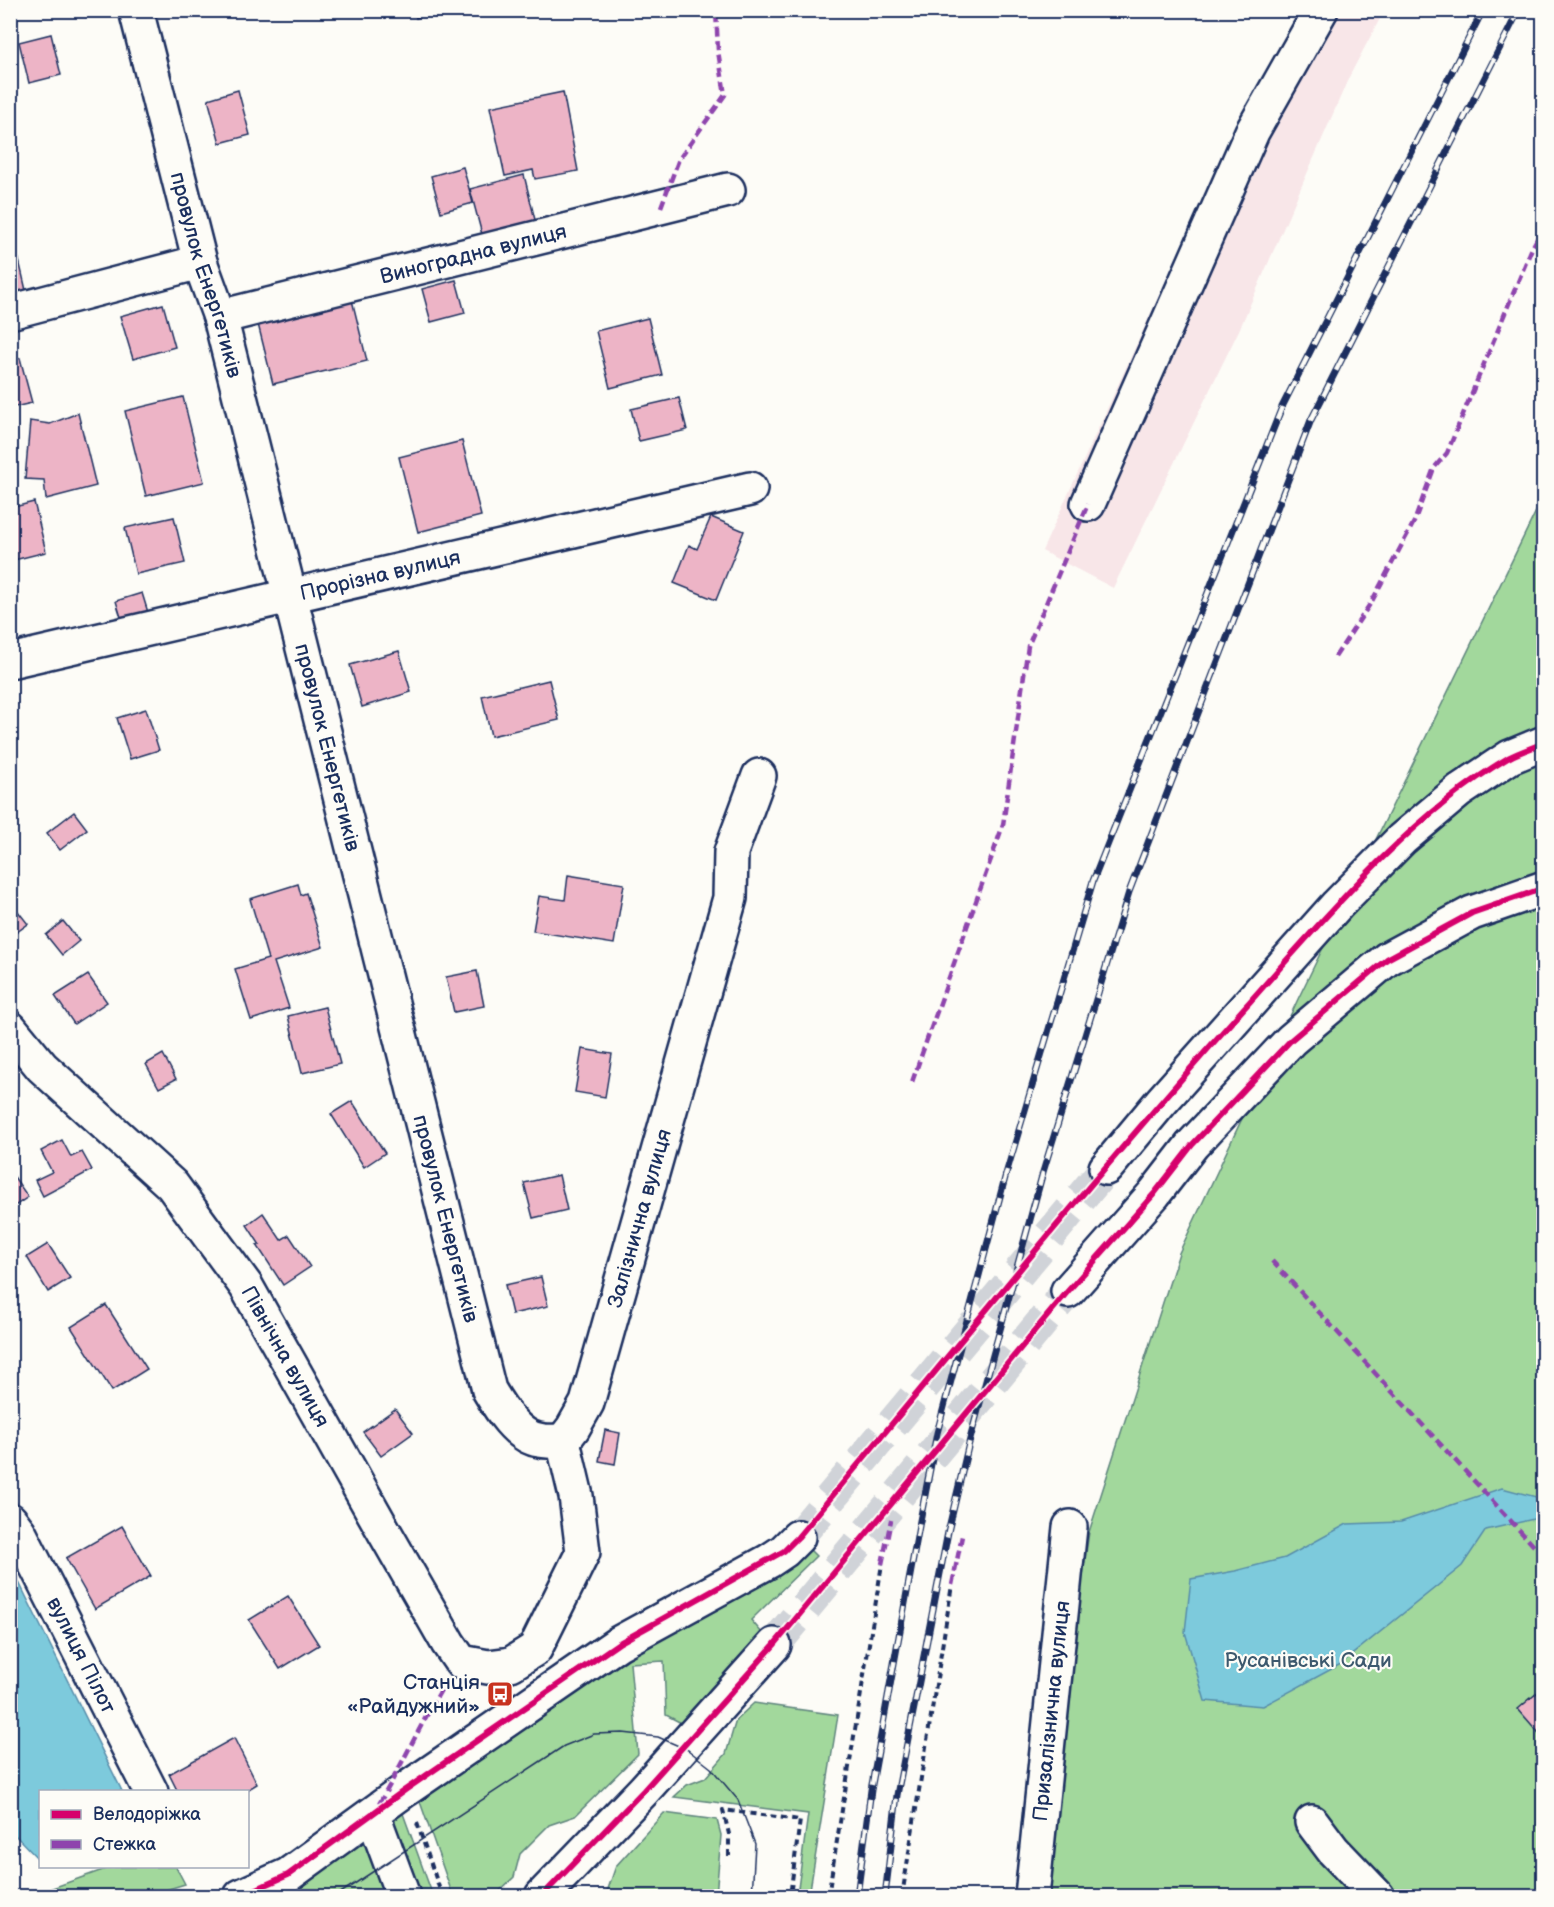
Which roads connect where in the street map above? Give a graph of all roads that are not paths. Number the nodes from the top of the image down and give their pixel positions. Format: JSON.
{"nodes":[{"id":1,"x":136,"y":10,"type":"edge"},
{"id":2,"x":1321,"y":10,"type":"edge"},
{"id":3,"x":728,"y":190,"type":"dead end"},
{"id":4,"x":200,"y":262,"type":"junction"},
{"id":5,"x":10,"y":312,"type":"edge"},
{"id":6,"x":220,"y":317,"type":"junction"},
{"id":7,"x":750,"y":489,"type":"dead end"},
{"id":8,"x":1088,"y":504,"type":"dead end"},
{"id":9,"x":288,"y":595,"type":"junction"},
{"id":10,"x":10,"y":661,"type":"edge"},
{"id":11,"x":1544,"y":743,"type":"edge"},
{"id":12,"x":759,"y":776,"type":"dead end"},
{"id":13,"x":1544,"y":888,"type":"edge"},
{"id":14,"x":10,"y":1028,"type":"edge"},
{"id":15,"x":1106,"y":1168,"type":"tunnel mouth"},
{"id":16,"x":1068,"y":1291,"type":"tunnel mouth"},
{"id":17,"x":563,"y":1441,"type":"junction"},
{"id":18,"x":10,"y":1520,"type":"edge"},
{"id":19,"x":1070,"y":1527,"type":"dead end"},
{"id":20,"x":798,"y":1538,"type":"tunnel mouth"},
{"id":21,"x":774,"y":1646,"type":"tunnel mouth"},
{"id":22,"x":150,"y":1790,"type":"edge"},
{"id":23,"x":373,"y":1815,"type":"junction"},
{"id":24,"x":1312,"y":1822,"type":"dead end"},
{"id":25,"x":241,"y":1896,"type":"edge"},
{"id":26,"x":404,"y":1896,"type":"edge"},
{"id":27,"x":542,"y":1896,"type":"edge"},
{"id":28,"x":1032,"y":1896,"type":"edge"},
{"id":29,"x":1377,"y":1896,"type":"edge"}],
"edges":[{"from":1,"to":4,"type":"street","name":"провулок Енергетиків"},
{"from":2,"to":8,"type":"street"},
{"from":3,"to":6,"type":"street","name":"Виноградна вулиця"},
{"from":4,"to":5,"type":"street"},
{"from":4,"to":6,"type":"street","name":"провулок Енергетиків"},
{"from":6,"to":9,"type":"street","name":"провулок Енергетиків"},
{"from":7,"to":9,"type":"street","name":"Прорізна вулиця"},
{"from":9,"to":10,"type":"street","name":"Прорізна вулиця"},
{"from":9,"to":17,"type":"street","name":"провулок Енергетиків"},
{"from":11,"to":15,"type":"street"},
{"from":12,"to":17,"type":"street","name":"Залізнична вулиця"},
{"from":13,"to":16,"type":"street"},
{"from":14,"to":17,"type":"street","name":"Північна вулиця"},
{"from":18,"to":22,"type":"street","name":"вулиця Пілот"},
{"from":19,"to":28,"type":"street","name":"Призалізнична вулиця"},
{"from":20,"to":23,"type":"street"},
{"from":21,"to":27,"type":"street"},
{"from":23,"to":25,"type":"street"},
{"from":23,"to":26,"type":"street"},
{"from":24,"to":29,"type":"street"}]}
